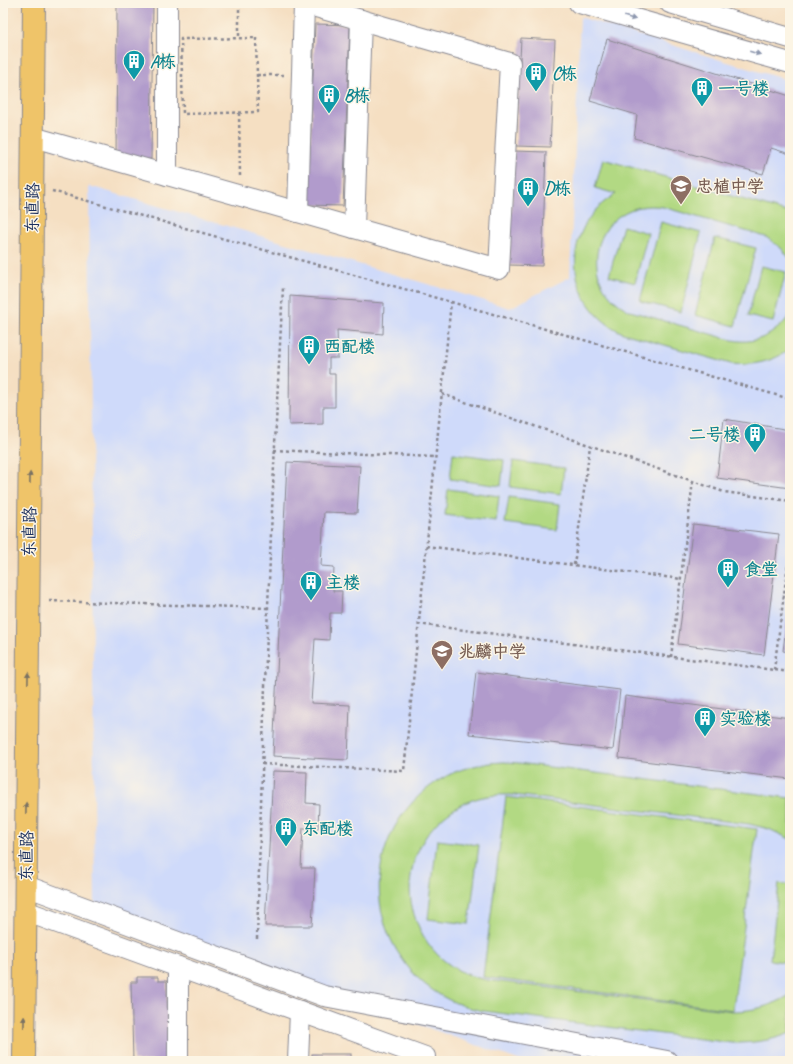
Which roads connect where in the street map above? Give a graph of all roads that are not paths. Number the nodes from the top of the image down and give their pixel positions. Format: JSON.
{"nodes":[{"id":1,"x":34,"y":3,"type":"edge"},
{"id":2,"x":167,"y":3,"type":"edge"},
{"id":3,"x":303,"y":3,"type":"edge"},
{"id":4,"x":579,"y":3,"type":"edge"},
{"id":5,"x":670,"y":3,"type":"edge"},
{"id":6,"x":715,"y":9,"type":"edge"},
{"id":7,"x":361,"y":20,"type":"junction"},
{"id":8,"x":790,"y":38,"type":"edge"},
{"id":9,"x":790,"y":63,"type":"edge"},
{"id":10,"x":33,"y":137,"type":"junction"},
{"id":11,"x":167,"y":175,"type":"junction"},
{"id":12,"x":298,"y":212,"type":"junction"},
{"id":13,"x":354,"y":228,"type":"junction"},
{"id":14,"x":26,"y":886,"type":"junction"},
{"id":15,"x":25,"y":911,"type":"junction"},
{"id":16,"x":178,"y":967,"type":"junction"},
{"id":17,"x":300,"y":1011,"type":"junction"},
{"id":18,"x":24,"y":1061,"type":"edge"},
{"id":19,"x":178,"y":1061,"type":"edge"},
{"id":20,"x":298,"y":1061,"type":"edge"},
{"id":21,"x":425,"y":1061,"type":"edge"},
{"id":22,"x":667,"y":1061,"type":"edge"}],
"edges":[{"from":1,"to":10,"type":"main road","name":"东直路"},
{"from":2,"to":11,"type":"street"},
{"from":3,"to":7,"type":"street"},
{"from":3,"to":12,"type":"street"},
{"from":4,"to":9,"type":"street","one_way":true},
{"from":5,"to":6,"type":"street"},
{"from":6,"to":8,"type":"street"},
{"from":7,"to":13,"type":"street"},
{"from":7,"to":13,"type":"street"},
{"from":10,"to":11,"type":"street"},
{"from":14,"to":10,"type":"main road","name":"东直路","one_way":true},
{"from":11,"to":12,"type":"street"},
{"from":12,"to":13,"type":"street"},
{"from":14,"to":15,"type":"main road","name":"东直路"},
{"from":14,"to":22,"type":"street"},
{"from":15,"to":16,"type":"street"},
{"from":18,"to":15,"type":"main road","name":"东直路","one_way":true},
{"from":16,"to":17,"type":"street"},
{"from":16,"to":19,"type":"street"},
{"from":17,"to":20,"type":"street"},
{"from":17,"to":21,"type":"street"}]}
